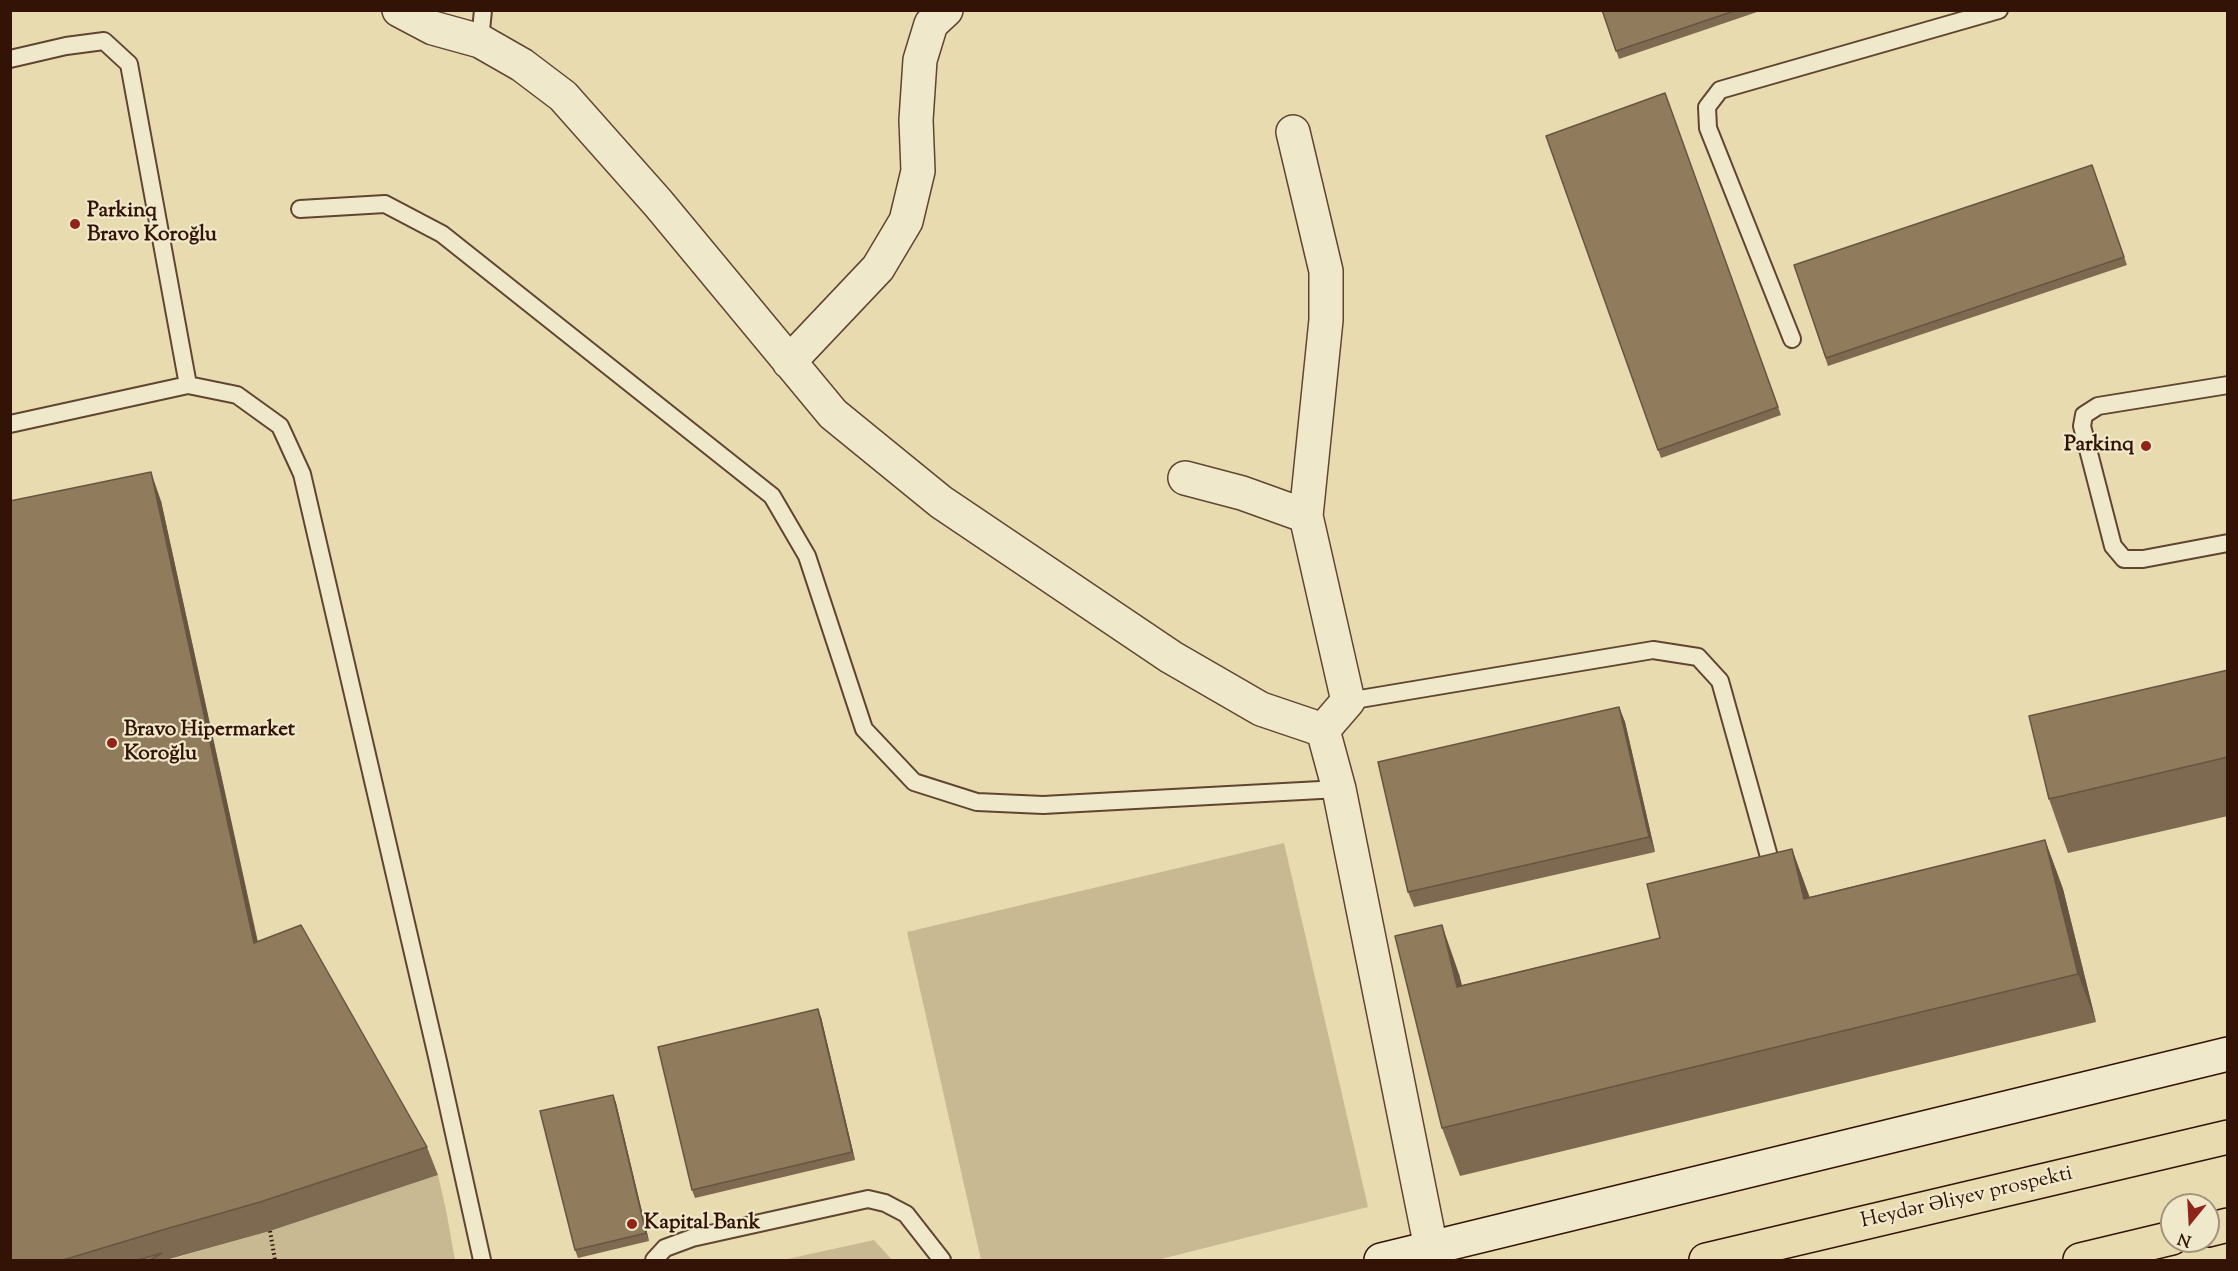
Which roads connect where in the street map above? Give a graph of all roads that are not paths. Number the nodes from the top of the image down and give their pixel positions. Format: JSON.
{"nodes":[{"id":1,"x":399,"y":10,"type":"edge"},
{"id":2,"x":946,"y":10,"type":"edge"},
{"id":3,"x":1999,"y":10,"type":"edge"},
{"id":4,"x":481,"y":26,"type":"edge"},
{"id":5,"x":10,"y":59,"type":"edge"},
{"id":6,"x":1293,"y":132,"type":"dead end"},
{"id":7,"x":300,"y":209,"type":"dead end"},
{"id":8,"x":1792,"y":339,"type":"dead end"},
{"id":9,"x":789,"y":362,"type":"junction"},
{"id":10,"x":188,"y":385,"type":"junction"},
{"id":11,"x":2228,"y":385,"type":"edge"},
{"id":12,"x":10,"y":424,"type":"edge"},
{"id":13,"x":1185,"y":478,"type":"dead end"},
{"id":14,"x":1306,"y":516,"type":"junction"},
{"id":15,"x":2228,"y":543,"type":"edge"},
{"id":16,"x":1348,"y":701,"type":"junction"},
{"id":17,"x":1323,"y":730,"type":"junction"},
{"id":18,"x":1339,"y":789,"type":"junction"},
{"id":19,"x":1773,"y":872,"type":"edge"},
{"id":20,"x":2228,"y":1054,"type":"edge"},
{"id":21,"x":2228,"y":1137,"type":"edge"},
{"id":22,"x":2160,"y":1241,"type":"edge"},
{"id":23,"x":1431,"y":1248,"type":"junction"},
{"id":24,"x":482,"y":1260,"type":"edge"},
{"id":25,"x":654,"y":1260,"type":"edge"},
{"id":26,"x":942,"y":1260,"type":"edge"},
{"id":27,"x":1381,"y":1260,"type":"edge"},
{"id":28,"x":1706,"y":1260,"type":"edge"},
{"id":29,"x":2080,"y":1260,"type":"edge"}],
"edges":[{"from":1,"to":4,"type":"street"},
{"from":2,"to":9,"type":"street"},
{"from":3,"to":8,"type":"lane"},
{"from":4,"to":9,"type":"street"},
{"from":5,"to":10,"type":"lane"},
{"from":6,"to":14,"type":"street"},
{"from":7,"to":18,"type":"lane"},
{"from":9,"to":17,"type":"street"},
{"from":10,"to":12,"type":"lane"},
{"from":10,"to":24,"type":"lane"},
{"from":11,"to":15,"type":"lane"},
{"from":13,"to":14,"type":"street"},
{"from":14,"to":16,"type":"street"},
{"from":16,"to":17,"type":"street"},
{"from":16,"to":19,"type":"lane"},
{"from":17,"to":18,"type":"street"},
{"from":18,"to":23,"type":"street"},
{"from":20,"to":23,"type":"street"},
{"from":21,"to":28,"type":"highway","name":"Heydər Əliyev prospekti"},
{"from":22,"to":29,"type":"highway"},
{"from":23,"to":27,"type":"street"},
{"from":25,"to":26,"type":"lane"}]}
